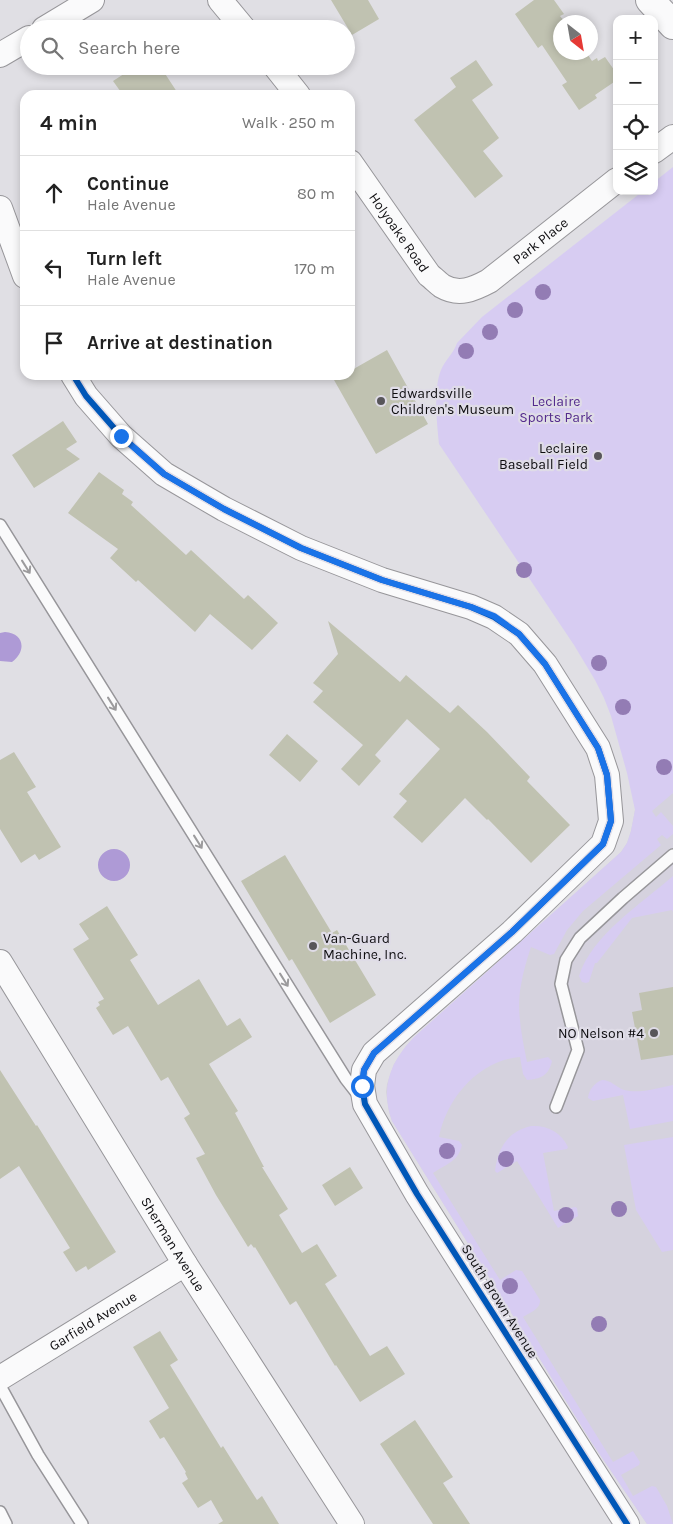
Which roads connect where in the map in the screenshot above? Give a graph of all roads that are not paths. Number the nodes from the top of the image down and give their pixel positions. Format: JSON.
{"nodes":[{"id":1,"x":92,"y":0,"type":"edge"},
{"id":2,"x":220,"y":0,"type":"edge"},
{"id":3,"x":650,"y":0,"type":"edge"},
{"id":4,"x":59,"y":20,"type":"edge"},
{"id":5,"x":237,"y":20,"type":"edge"},
{"id":6,"x":673,"y":26,"type":"edge"},
{"id":7,"x":20,"y":43,"type":"edge"},
{"id":8,"x":0,"y":55,"type":"edge"},
{"id":9,"x":282,"y":75,"type":"edge"},
{"id":10,"x":294,"y":90,"type":"edge"},
{"id":11,"x":673,"y":137,"type":"edge"},
{"id":12,"x":655,"y":150,"type":"edge"},
{"id":13,"x":355,"y":169,"type":"edge"},
{"id":14,"x":613,"y":183,"type":"edge"},
{"id":15,"x":0,"y":208,"type":"edge"},
{"id":16,"x":20,"y":262,"type":"edge"},
{"id":17,"x":459,"y":291,"type":"joint"},
{"id":18,"x":76,"y":380,"type":"edge"},
{"id":19,"x":0,"y":525,"type":"edge"},
{"id":20,"x":673,"y":855,"type":"edge"},
{"id":21,"x":0,"y":962,"type":"edge"},
{"id":22,"x":363,"y":1095,"type":"junction"},
{"id":23,"x":556,"y":1107,"type":"dead end"},
{"id":24,"x":185,"y":1264,"type":"junction"},
{"id":25,"x":0,"y":1378,"type":"edge"},
{"id":26,"x":0,"y":1386,"type":"edge"},
{"id":27,"x":0,"y":1512,"type":"edge"},
{"id":28,"x":6,"y":1524,"type":"edge"},
{"id":29,"x":82,"y":1524,"type":"edge"},
{"id":30,"x":352,"y":1524,"type":"edge"},
{"id":31,"x":627,"y":1524,"type":"edge"}],
"edges":[{"from":1,"to":4,"type":"street"},
{"from":2,"to":5,"type":"street"},
{"from":3,"to":6,"type":"main road"},
{"from":7,"to":8,"type":"street"},
{"from":9,"to":10,"type":"street"},
{"from":11,"to":12,"type":"street"},
{"from":13,"to":17,"type":"street","name":"Holyoake Road"},
{"from":14,"to":17,"type":"street","name":"Park Place"},
{"from":15,"to":16,"type":"street"},
{"from":18,"to":22,"type":"street"},
{"from":19,"to":22,"type":"lane","one_way":true},
{"from":20,"to":23,"type":"lane"},
{"from":21,"to":24,"type":"street","name":"Sherman Avenue"},
{"from":22,"to":31,"type":"street","name":"South Brown Avenue"},
{"from":24,"to":25,"type":"street","name":"Garfield Avenue"},
{"from":24,"to":30,"type":"street","name":"Sherman Avenue"},
{"from":26,"to":29,"type":"lane"},
{"from":27,"to":28,"type":"lane"}]}
